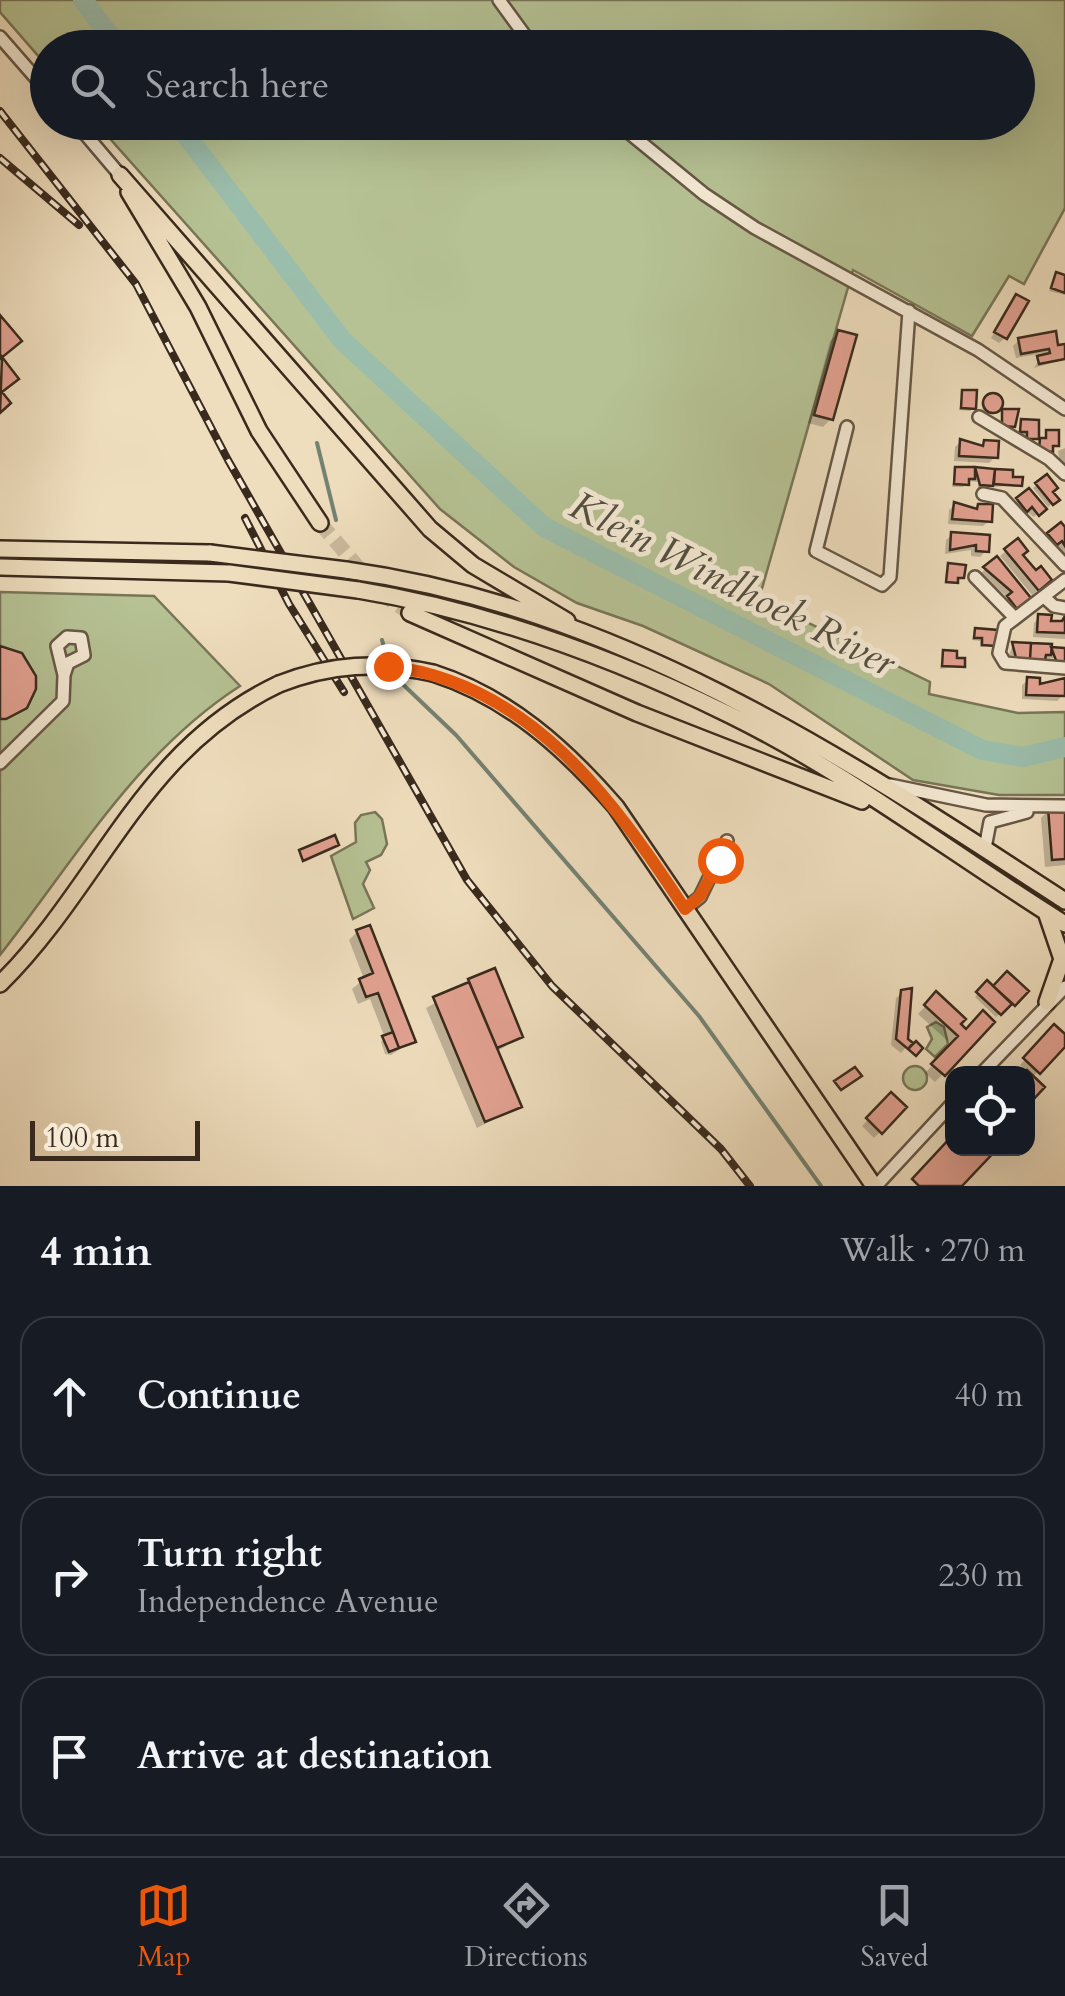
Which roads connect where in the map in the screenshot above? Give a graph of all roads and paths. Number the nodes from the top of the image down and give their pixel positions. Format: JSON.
{"nodes":[{"id":1,"x":499,"y":0,"type":"edge"},
{"id":2,"x":521,"y":30,"type":"edge"},
{"id":3,"x":0,"y":38,"type":"edge"},
{"id":4,"x":30,"y":72,"type":"edge"},
{"id":5,"x":90,"y":140,"type":"edge"},
{"id":6,"x":638,"y":140,"type":"edge"},
{"id":7,"x":120,"y":175,"type":"junction"},
{"id":8,"x":909,"y":311,"type":"junction"},
{"id":9,"x":1063,"y":404,"type":"edge"},
{"id":10,"x":979,"y":417,"type":"dead end"},
{"id":11,"x":848,"y":427,"type":"dead end"},
{"id":12,"x":1065,"y":474,"type":"edge"},
{"id":13,"x":983,"y":494,"type":"dead end"},
{"id":14,"x":320,"y":524,"type":"tunnel mouth"},
{"id":15,"x":0,"y":549,"type":"edge"},
{"id":16,"x":1065,"y":565,"type":"edge"},
{"id":17,"x":0,"y":568,"type":"edge"},
{"id":18,"x":975,"y":577,"type":"dead end"},
{"id":19,"x":1065,"y":580,"type":"edge"},
{"id":20,"x":1044,"y":597,"type":"junction"},
{"id":21,"x":1065,"y":608,"type":"edge"},
{"id":22,"x":410,"y":613,"type":"tunnel mouth"},
{"id":23,"x":1014,"y":617,"type":"junction"},
{"id":24,"x":588,"y":634,"type":"junction"},
{"id":25,"x":1065,"y":668,"type":"edge"},
{"id":26,"x":64,"y":675,"type":"dead end"},
{"id":27,"x":0,"y":763,"type":"edge"},
{"id":28,"x":881,"y":782,"type":"junction"},
{"id":29,"x":1065,"y":806,"type":"edge"},
{"id":30,"x":1048,"y":808,"type":"junction"},
{"id":31,"x":894,"y":813,"type":"junction"},
{"id":32,"x":727,"y":841,"type":"dead end"},
{"id":33,"x":986,"y":848,"type":"junction"},
{"id":34,"x":1061,"y":897,"type":"edge"},
{"id":35,"x":685,"y":909,"type":"junction"},
{"id":36,"x":1046,"y":912,"type":"junction"},
{"id":37,"x":1065,"y":924,"type":"edge"},
{"id":38,"x":0,"y":984,"type":"edge"},
{"id":39,"x":1065,"y":987,"type":"edge"},
{"id":40,"x":1047,"y":1002,"type":"junction"},
{"id":41,"x":988,"y":1066,"type":"edge"},
{"id":42,"x":945,"y":1111,"type":"edge"},
{"id":43,"x":840,"y":1142,"type":"junction"},
{"id":44,"x":864,"y":1186,"type":"edge"},
{"id":45,"x":875,"y":1186,"type":"edge"}],
"edges":[{"from":1,"to":2,"type":"street"},
{"from":3,"to":4,"type":"street"},
{"from":5,"to":7,"type":"street"},
{"from":6,"to":8,"type":"street"},
{"from":7,"to":14,"type":"main road"},
{"from":7,"to":24,"type":"main road"},
{"from":8,"to":9,"type":"street"},
{"from":8,"to":11,"type":"street"},
{"from":10,"to":12,"type":"street"},
{"from":13,"to":16,"type":"street"},
{"from":15,"to":24,"type":"main road","bridge":true},
{"from":17,"to":31,"type":"main road","bridge":true},
{"from":18,"to":23,"type":"street"},
{"from":19,"to":20,"type":"street"},
{"from":20,"to":21,"type":"street"},
{"from":20,"to":23,"type":"street"},
{"from":22,"to":31,"type":"main road"},
{"from":23,"to":25,"type":"street"},
{"from":24,"to":28,"type":"main road"},
{"from":26,"to":27,"type":"street"},
{"from":28,"to":30,"type":"street"},
{"from":28,"to":33,"type":"main road"},
{"from":29,"to":30,"type":"street"},
{"from":30,"to":33,"type":"street"},
{"from":31,"to":36,"type":"main road"},
{"from":32,"to":35,"type":"street"},
{"from":33,"to":34,"type":"main road"},
{"from":35,"to":38,"type":"main road","bridge":true},
{"from":35,"to":43,"type":"main road"},
{"from":36,"to":37,"type":"main road"},
{"from":36,"to":40,"type":"main road"},
{"from":39,"to":40,"type":"street"},
{"from":40,"to":41,"type":"street"},
{"from":42,"to":45,"type":"street"},
{"from":43,"to":44,"type":"main road"},
{"from":43,"to":45,"type":"main road"}]}
